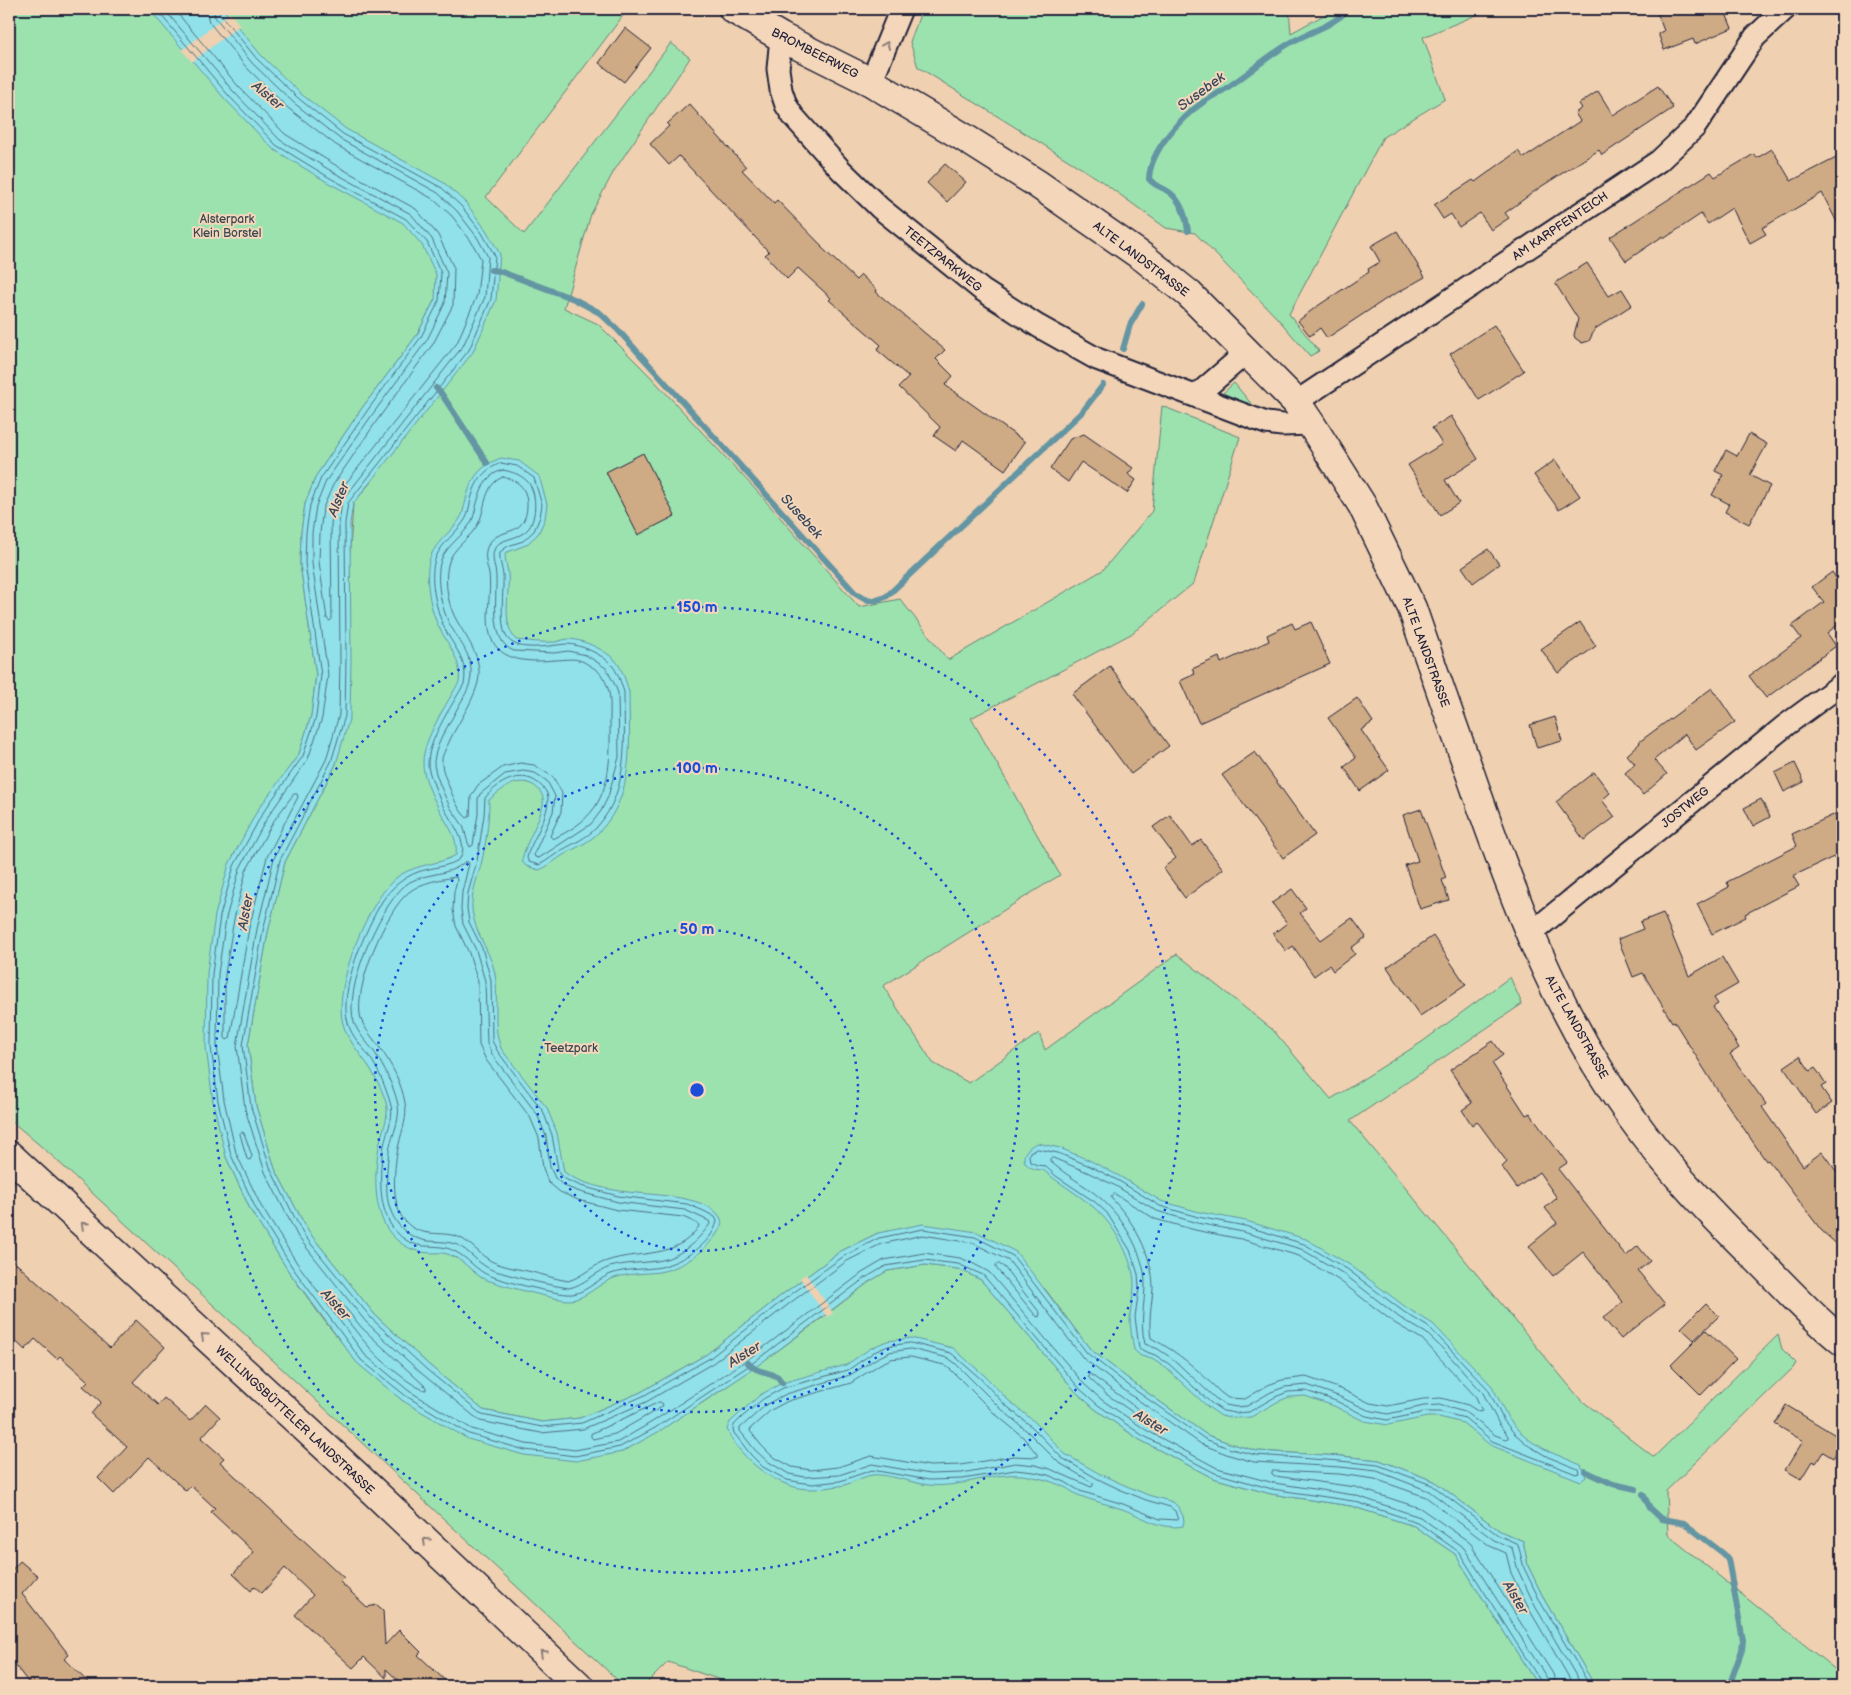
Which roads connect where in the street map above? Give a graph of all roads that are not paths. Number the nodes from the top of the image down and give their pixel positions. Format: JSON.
{"nodes":[{"id":1,"x":733,"y":9,"type":"edge"},
{"id":2,"x":901,"y":9,"type":"edge"},
{"id":3,"x":1785,"y":9,"type":"edge"},
{"id":4,"x":781,"y":37,"type":"junction"},
{"id":5,"x":871,"y":82,"type":"junction"},
{"id":6,"x":1247,"y":352,"type":"junction"},
{"id":7,"x":1196,"y":396,"type":"junction"},
{"id":8,"x":1296,"y":402,"type":"junction"},
{"id":9,"x":1312,"y":424,"type":"junction"},
{"id":10,"x":1842,"y":684,"type":"edge"},
{"id":11,"x":1530,"y":934,"type":"junction"},
{"id":12,"x":9,"y":1156,"type":"edge"},
{"id":13,"x":1840,"y":1335,"type":"edge"},
{"id":14,"x":579,"y":1686,"type":"edge"}],
"edges":[{"from":1,"to":4,"type":"main road","name":"BROMBEERWEG"},
{"from":5,"to":2,"type":"street","one_way":true},
{"from":3,"to":8,"type":"street","name":"AM KARPFENTEICH"},
{"from":4,"to":5,"type":"main road","name":"BROMBEERWEG"},
{"from":4,"to":7,"type":"street","name":"TEETZPARKWEG"},
{"from":5,"to":6,"type":"main road","name":"ALTE LANDSTRASSE"},
{"from":6,"to":7,"type":"street"},
{"from":6,"to":8,"type":"main road","name":"ALTE LANDSTRASSE"},
{"from":7,"to":9,"type":"street","name":"TEETZPARKWEG"},
{"from":8,"to":9,"type":"main road","name":"ALTE LANDSTRASSE"},
{"from":9,"to":11,"type":"main road","name":"ALTE LANDSTRASSE"},
{"from":10,"to":11,"type":"street","name":"JOSTWEG"},
{"from":11,"to":13,"type":"main road","name":"ALTE LANDSTRASSE"},
{"from":14,"to":12,"type":"main road","name":"WELLINGSBÜTTELER LANDSTRASSE","one_way":true}]}
